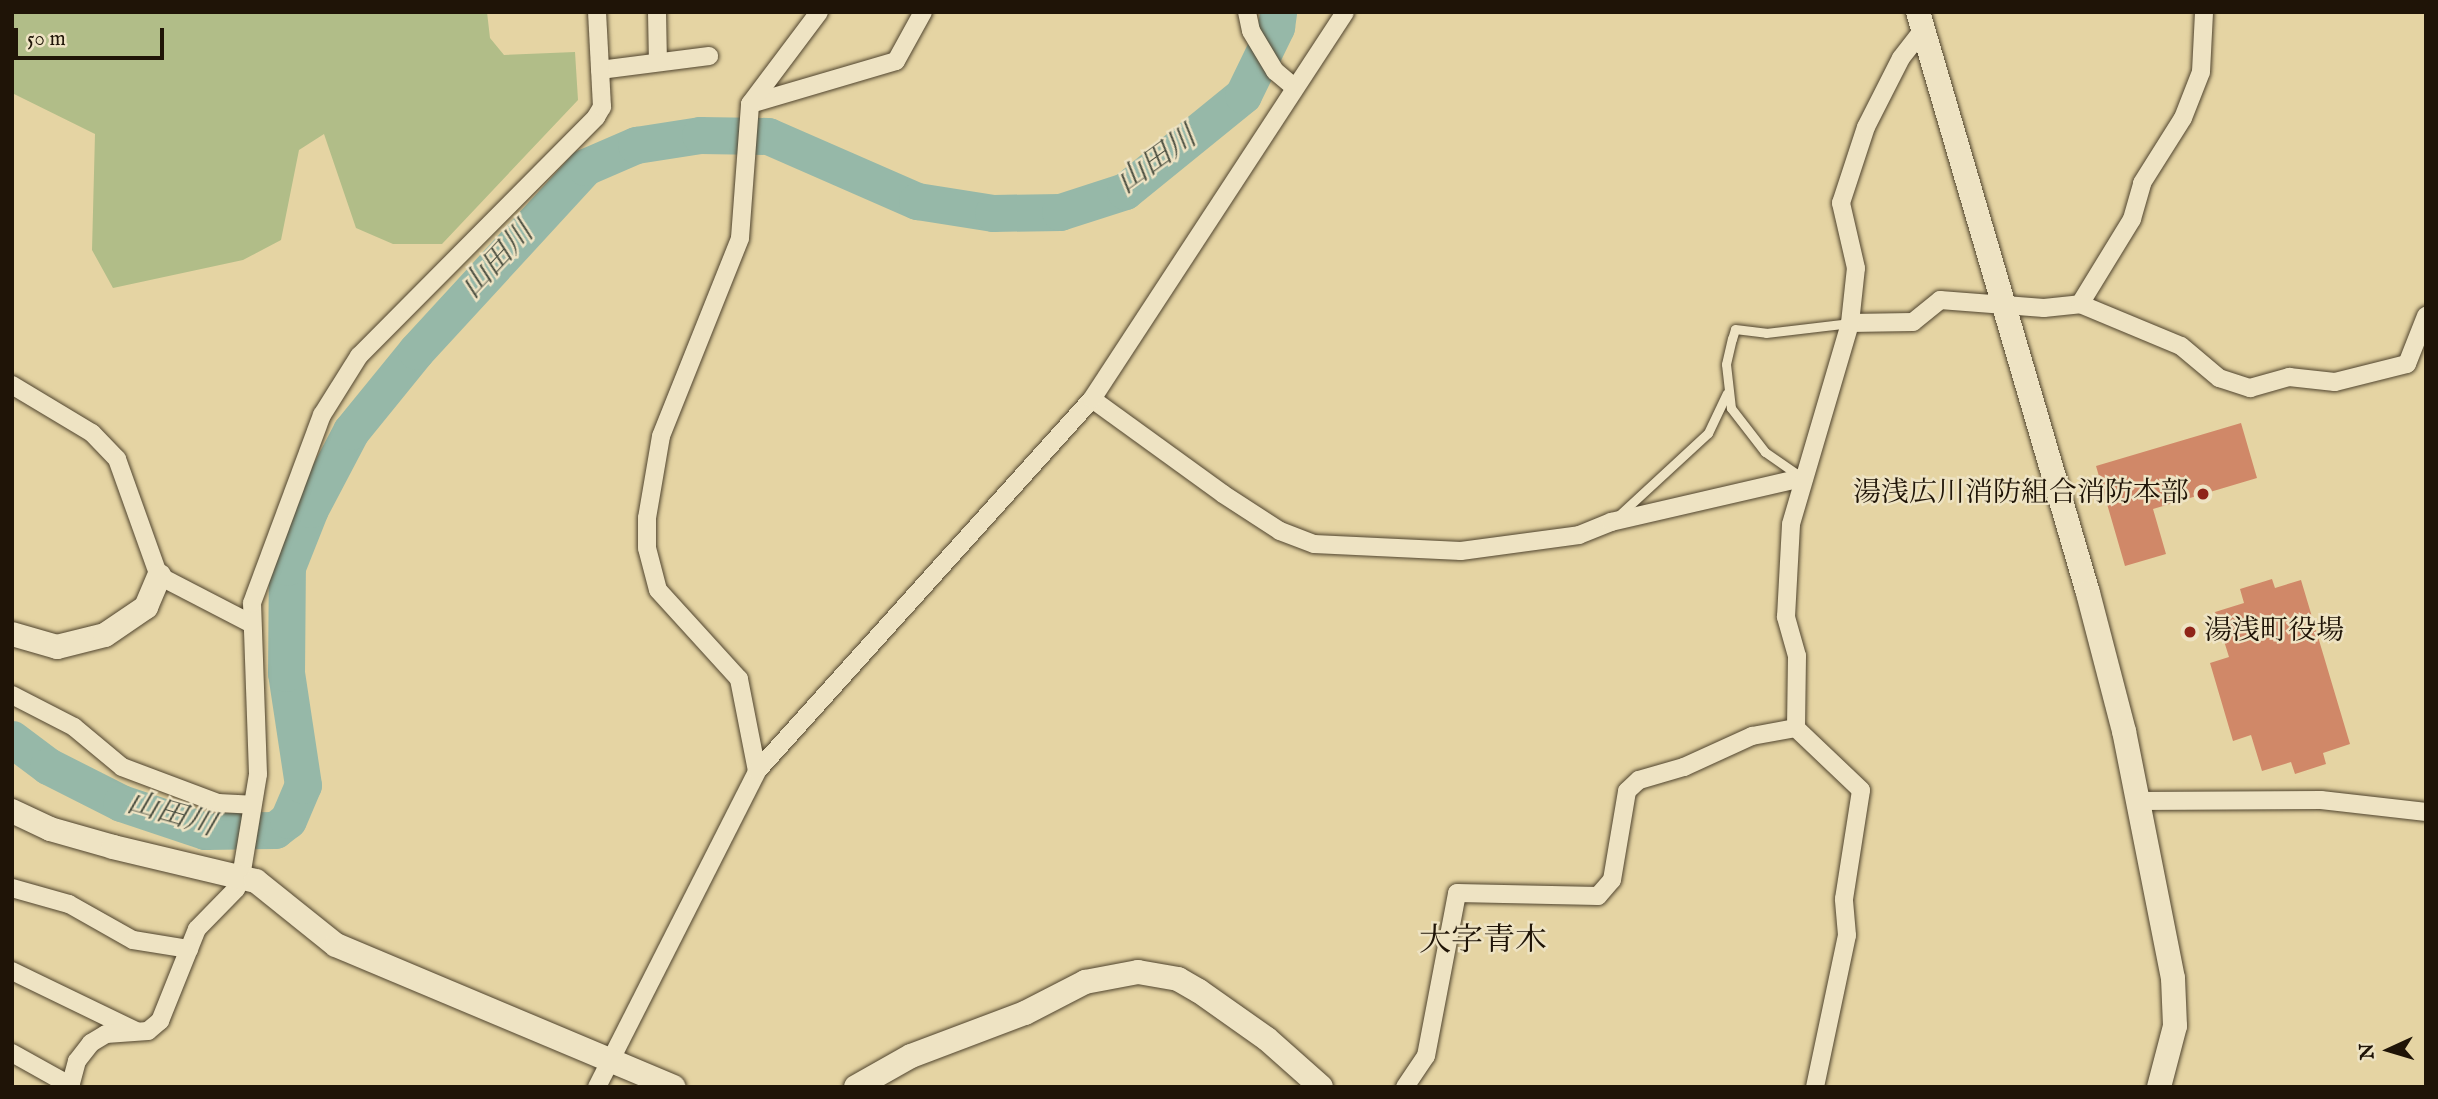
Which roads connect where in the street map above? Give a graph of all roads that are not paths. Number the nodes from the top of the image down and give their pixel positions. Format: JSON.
{"nodes":[{"id":1,"x":597,"y":12,"type":"edge"},
{"id":2,"x":657,"y":12,"type":"edge"},
{"id":3,"x":819,"y":12,"type":"edge"},
{"id":4,"x":923,"y":12,"type":"edge"},
{"id":5,"x":1247,"y":12,"type":"edge"},
{"id":6,"x":1345,"y":12,"type":"edge"},
{"id":7,"x":2204,"y":12,"type":"edge"},
{"id":8,"x":1920,"y":21,"type":"edge"},
{"id":9,"x":709,"y":56,"type":"dead end"},
{"id":10,"x":658,"y":62,"type":"junction"},
{"id":11,"x":600,"y":69,"type":"junction"},
{"id":12,"x":1294,"y":87,"type":"junction"},
{"id":13,"x":750,"y":107,"type":"junction"},
{"id":14,"x":2001,"y":303,"type":"junction"},
{"id":15,"x":2080,"y":304,"type":"junction"},
{"id":16,"x":2426,"y":316,"type":"edge"},
{"id":17,"x":1850,"y":323,"type":"junction"},
{"id":18,"x":12,"y":385,"type":"edge"},
{"id":19,"x":1728,"y":391,"type":"junction"},
{"id":20,"x":1092,"y":399,"type":"junction"},
{"id":21,"x":1802,"y":478,"type":"junction"},
{"id":22,"x":1611,"y":522,"type":"junction"},
{"id":23,"x":159,"y":576,"type":"junction"},
{"id":24,"x":250,"y":623,"type":"junction"},
{"id":25,"x":12,"y":634,"type":"edge"},
{"id":26,"x":12,"y":695,"type":"edge"},
{"id":27,"x":1796,"y":728,"type":"junction"},
{"id":28,"x":757,"y":771,"type":"junction"},
{"id":29,"x":2138,"y":801,"type":"junction"},
{"id":30,"x":251,"y":809,"type":"junction"},
{"id":31,"x":12,"y":811,"type":"edge"},
{"id":32,"x":2426,"y":812,"type":"edge"},
{"id":33,"x":242,"y":870,"type":"junction"},
{"id":34,"x":12,"y":888,"type":"edge"},
{"id":35,"x":189,"y":949,"type":"junction"},
{"id":36,"x":12,"y":971,"type":"edge"},
{"id":37,"x":139,"y":1032,"type":"junction"},
{"id":38,"x":12,"y":1053,"type":"edge"},
{"id":39,"x":612,"y":1059,"type":"junction"},
{"id":40,"x":70,"y":1086,"type":"edge"},
{"id":41,"x":597,"y":1087,"type":"edge"},
{"id":42,"x":673,"y":1087,"type":"edge"},
{"id":43,"x":856,"y":1087,"type":"edge"},
{"id":44,"x":1321,"y":1087,"type":"edge"},
{"id":45,"x":1405,"y":1087,"type":"edge"},
{"id":46,"x":1815,"y":1087,"type":"edge"},
{"id":47,"x":2159,"y":1087,"type":"edge"}],
"edges":[{"from":1,"to":11,"type":"street"},
{"from":2,"to":10,"type":"street"},
{"from":3,"to":13,"type":"street"},
{"from":4,"to":13,"type":"street"},
{"from":5,"to":12,"type":"street"},
{"from":6,"to":12,"type":"street"},
{"from":7,"to":15,"type":"street"},
{"from":8,"to":14,"type":"street"},
{"from":8,"to":17,"type":"street"},
{"from":9,"to":10,"type":"street"},
{"from":10,"to":11,"type":"street"},
{"from":11,"to":24,"type":"street"},
{"from":12,"to":20,"type":"street"},
{"from":13,"to":28,"type":"street"},
{"from":14,"to":15,"type":"street"},
{"from":14,"to":17,"type":"street"},
{"from":14,"to":29,"type":"street"},
{"from":15,"to":16,"type":"street"},
{"from":17,"to":19,"type":"lane"},
{"from":17,"to":21,"type":"street"},
{"from":18,"to":23,"type":"street"},
{"from":19,"to":21,"type":"lane"},
{"from":19,"to":22,"type":"lane"},
{"from":20,"to":22,"type":"street"},
{"from":20,"to":28,"type":"street"},
{"from":21,"to":22,"type":"street"},
{"from":21,"to":27,"type":"street"},
{"from":23,"to":24,"type":"street"},
{"from":23,"to":25,"type":"street"},
{"from":24,"to":30,"type":"street"},
{"from":26,"to":30,"type":"street"},
{"from":27,"to":45,"type":"street"},
{"from":27,"to":46,"type":"street"},
{"from":28,"to":39,"type":"street"},
{"from":29,"to":32,"type":"street"},
{"from":29,"to":47,"type":"street"},
{"from":30,"to":33,"type":"street"},
{"from":31,"to":33,"type":"street"},
{"from":33,"to":35,"type":"street"},
{"from":33,"to":39,"type":"street"},
{"from":34,"to":35,"type":"street"},
{"from":35,"to":37,"type":"street"},
{"from":36,"to":37,"type":"street"},
{"from":37,"to":40,"type":"street"},
{"from":38,"to":40,"type":"street"},
{"from":39,"to":41,"type":"street"},
{"from":39,"to":42,"type":"street"},
{"from":43,"to":44,"type":"street"}]}
